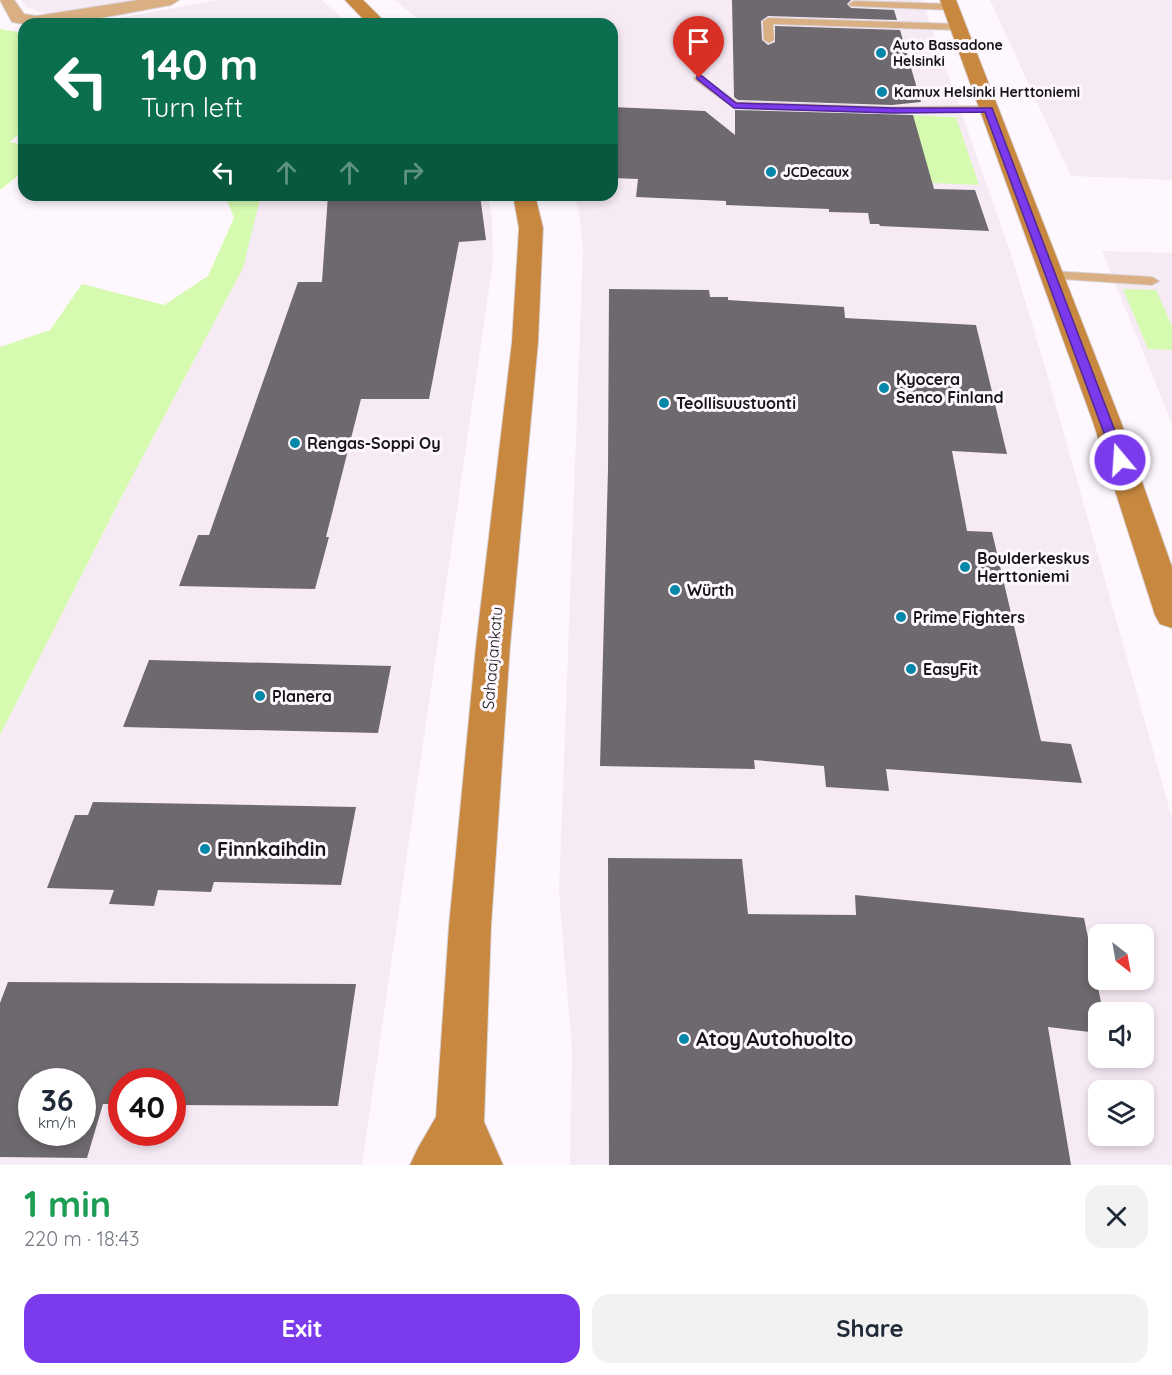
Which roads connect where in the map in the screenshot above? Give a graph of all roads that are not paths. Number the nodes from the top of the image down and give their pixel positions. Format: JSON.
{"nodes":[{"id":1,"x":6,"y":0,"type":"edge"},
{"id":2,"x":171,"y":0,"type":"edge"},
{"id":3,"x":353,"y":0,"type":"edge"},
{"id":4,"x":950,"y":3,"type":"edge"},
{"id":5,"x":854,"y":4,"type":"dead end"},
{"id":6,"x":18,"y":18,"type":"edge"},
{"id":7,"x":55,"y":18,"type":"edge"},
{"id":8,"x":372,"y":18,"type":"edge"},
{"id":9,"x":958,"y":27,"type":"junction"},
{"id":10,"x":769,"y":40,"type":"dead end"},
{"id":11,"x":699,"y":78,"type":"dead end"},
{"id":12,"x":989,"y":109,"type":"junction"},
{"id":13,"x":526,"y":201,"type":"edge"},
{"id":14,"x":1051,"y":275,"type":"junction"},
{"id":15,"x":1152,"y":281,"type":"dead end"},
{"id":16,"x":1172,"y":615,"type":"edge"},
{"id":17,"x":469,"y":1144,"type":"edge"},
{"id":18,"x":435,"y":1165,"type":"edge"}],
"edges":[{"from":1,"to":6,"type":"street"},
{"from":2,"to":7,"type":"street"},
{"from":3,"to":8,"type":"street"},
{"from":4,"to":5,"type":"lane"},
{"from":4,"to":9,"type":"street"},
{"from":9,"to":10,"type":"lane"},
{"from":9,"to":12,"type":"street"},
{"from":11,"to":12,"type":"lane"},
{"from":12,"to":14,"type":"street"},
{"from":13,"to":17,"type":"street","name":"Sahaajankatu"},
{"from":14,"to":15,"type":"lane"},
{"from":14,"to":16,"type":"street"},
{"from":17,"to":18,"type":"street","name":"Sahaajankatu"}]}
